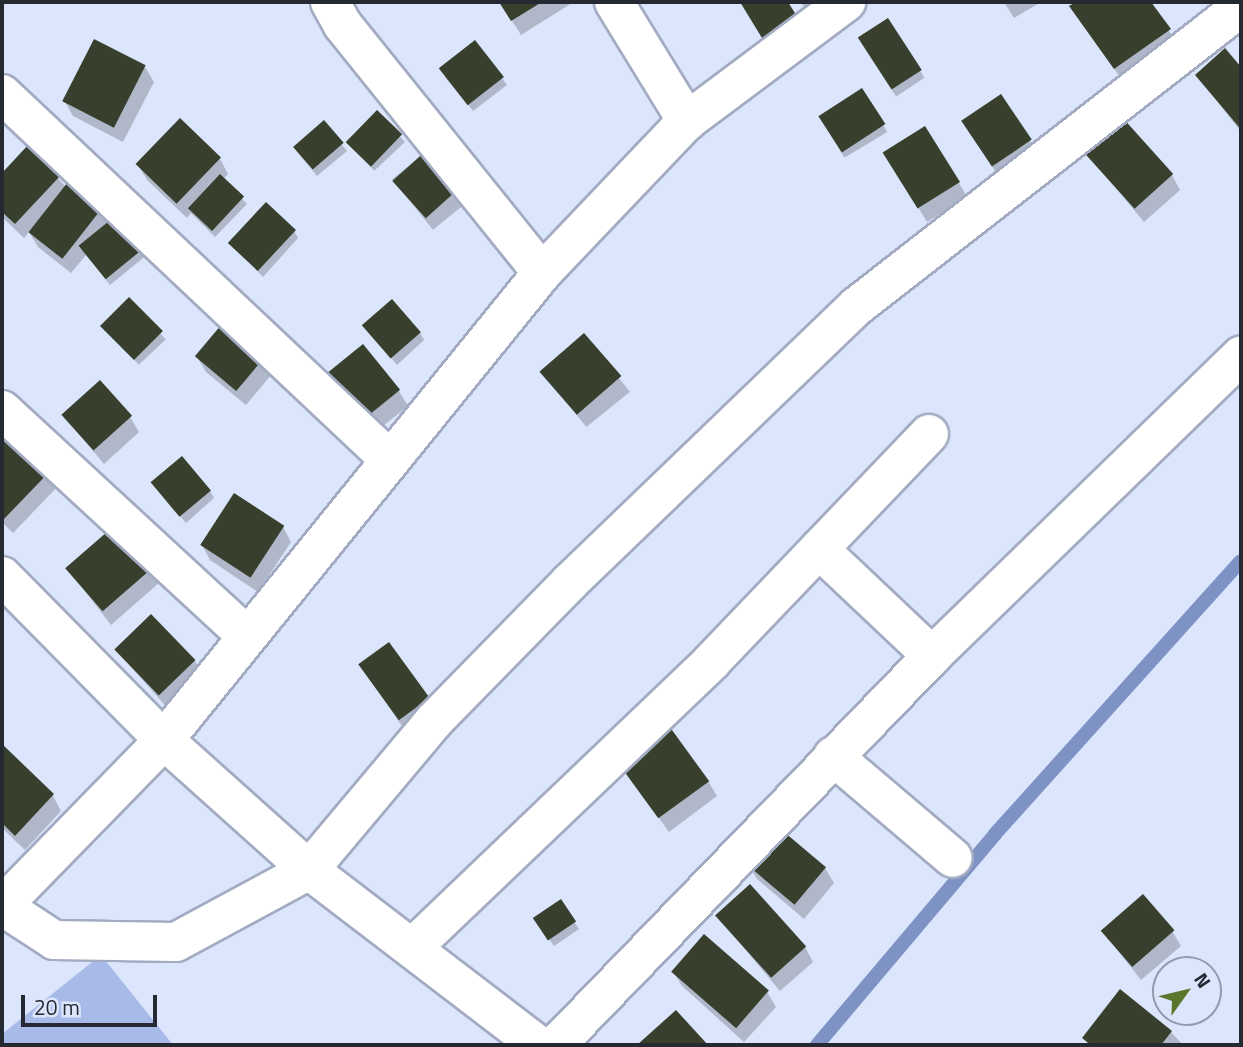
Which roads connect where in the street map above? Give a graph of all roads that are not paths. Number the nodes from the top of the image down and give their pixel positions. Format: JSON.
{"nodes":[{"id":1,"x":330,"y":2,"type":"edge"},
{"id":2,"x":614,"y":2,"type":"edge"},
{"id":3,"x":846,"y":2,"type":"edge"},
{"id":4,"x":1235,"y":26,"type":"edge"},
{"id":5,"x":2,"y":94,"type":"edge"},
{"id":6,"x":687,"y":121,"type":"junction"},
{"id":7,"x":542,"y":274,"type":"junction"},
{"id":8,"x":1241,"y":356,"type":"edge"},
{"id":9,"x":2,"y":410,"type":"edge"},
{"id":10,"x":929,"y":435,"type":"dead end"},
{"id":11,"x":389,"y":459,"type":"junction"},
{"id":12,"x":819,"y":549,"type":"junction"},
{"id":13,"x":2,"y":576,"type":"edge"},
{"id":14,"x":247,"y":636,"type":"junction"},
{"id":15,"x":932,"y":656,"type":"junction"},
{"id":16,"x":164,"y":740,"type":"junction"},
{"id":17,"x":834,"y":756,"type":"junction"},
{"id":18,"x":953,"y":858,"type":"dead end"},
{"id":19,"x":309,"y":870,"type":"junction"},
{"id":20,"x":2,"y":906,"type":"edge"},
{"id":21,"x":412,"y":948,"type":"junction"},
{"id":22,"x":538,"y":1045,"type":"edge"},
{"id":23,"x":556,"y":1045,"type":"edge"}],
"edges":[{"from":1,"to":7,"type":"street"},
{"from":2,"to":6,"type":"street"},
{"from":3,"to":6,"type":"street"},
{"from":4,"to":19,"type":"street"},
{"from":5,"to":11,"type":"street"},
{"from":6,"to":7,"type":"street"},
{"from":7,"to":11,"type":"street"},
{"from":8,"to":15,"type":"street"},
{"from":9,"to":14,"type":"street"},
{"from":10,"to":12,"type":"street"},
{"from":11,"to":14,"type":"street"},
{"from":12,"to":15,"type":"street"},
{"from":12,"to":21,"type":"street"},
{"from":13,"to":16,"type":"street"},
{"from":14,"to":16,"type":"street"},
{"from":15,"to":17,"type":"street"},
{"from":16,"to":19,"type":"street"},
{"from":16,"to":20,"type":"street"},
{"from":17,"to":18,"type":"street"},
{"from":17,"to":23,"type":"street"},
{"from":19,"to":20,"type":"street"},
{"from":19,"to":21,"type":"street"},
{"from":21,"to":22,"type":"street"}]}
